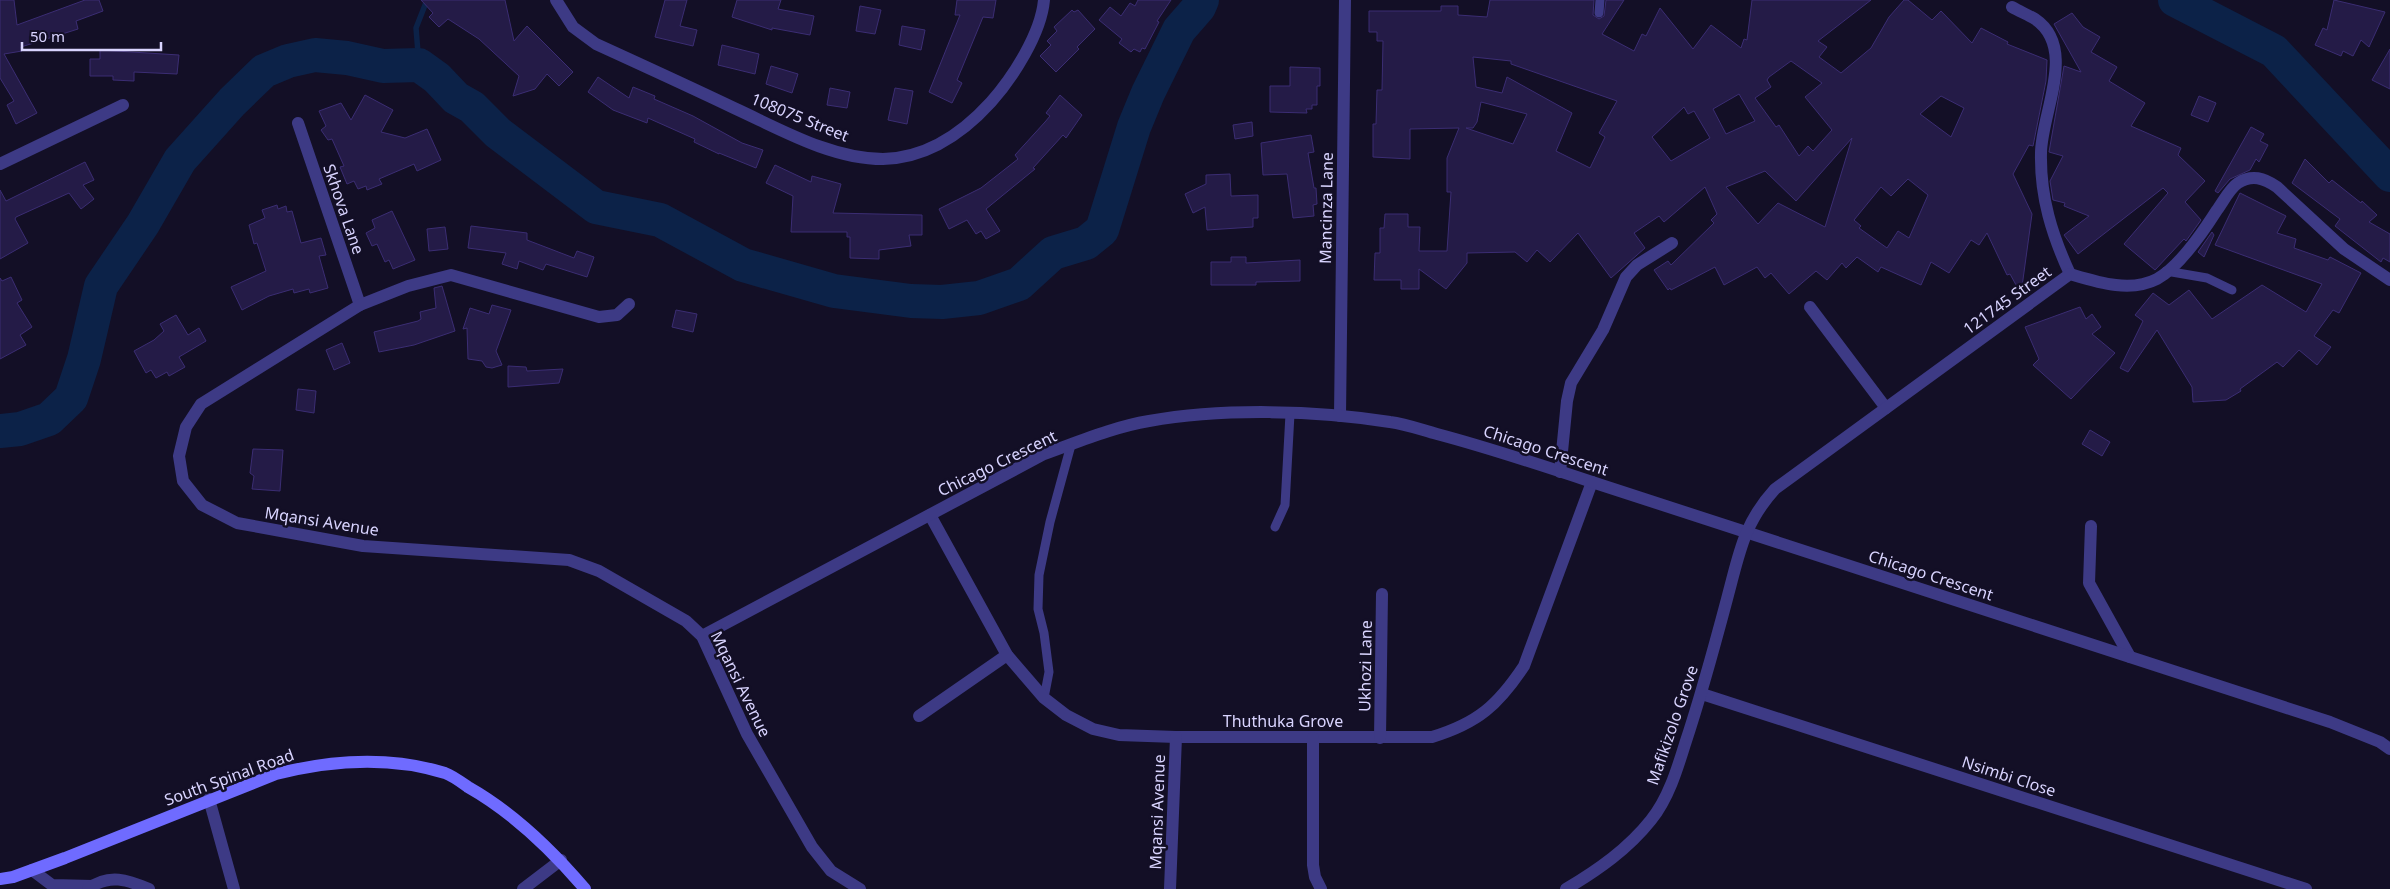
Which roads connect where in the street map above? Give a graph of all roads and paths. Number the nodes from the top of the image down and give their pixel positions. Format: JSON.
{"nodes":[{"id":1,"x":556,"y":0,"type":"edge"},
{"id":2,"x":1044,"y":0,"type":"edge"},
{"id":3,"x":1345,"y":0,"type":"edge"},
{"id":4,"x":1600,"y":0,"type":"edge"},
{"id":5,"x":2012,"y":7,"type":"dead end"},
{"id":6,"x":1599,"y":13,"type":"dead end"},
{"id":7,"x":123,"y":105,"type":"dead end"},
{"id":8,"x":298,"y":123,"type":"dead end"},
{"id":9,"x":0,"y":164,"type":"edge"},
{"id":10,"x":1672,"y":243,"type":"dead end"},
{"id":11,"x":2166,"y":271,"type":"junction"},
{"id":12,"x":2070,"y":274,"type":"junction"},
{"id":13,"x":2390,"y":280,"type":"edge"},
{"id":14,"x":2232,"y":290,"type":"dead end"},
{"id":15,"x":629,"y":304,"type":"dead end"},
{"id":16,"x":360,"y":305,"type":"junction"},
{"id":17,"x":1810,"y":307,"type":"dead end"},
{"id":18,"x":1886,"y":408,"type":"junction"},
{"id":19,"x":1290,"y":414,"type":"junction"},
{"id":20,"x":1340,"y":416,"type":"junction"},
{"id":21,"x":1071,"y":445,"type":"junction"},
{"id":22,"x":1560,"y":472,"type":"junction"},
{"id":23,"x":1592,"y":482,"type":"junction"},
{"id":24,"x":930,"y":515,"type":"junction"},
{"id":25,"x":2091,"y":526,"type":"dead end"},
{"id":26,"x":1275,"y":528,"type":"dead end"},
{"id":27,"x":1745,"y":532,"type":"junction"},
{"id":28,"x":1382,"y":594,"type":"dead end"},
{"id":29,"x":702,"y":636,"type":"junction"},
{"id":30,"x":1007,"y":655,"type":"junction"},
{"id":31,"x":2130,"y":656,"type":"junction"},
{"id":32,"x":1702,"y":694,"type":"junction"},
{"id":33,"x":1044,"y":698,"type":"junction"},
{"id":34,"x":919,"y":716,"type":"dead end"},
{"id":35,"x":1176,"y":737,"type":"junction"},
{"id":36,"x":1313,"y":738,"type":"junction"},
{"id":37,"x":1380,"y":738,"type":"junction"},
{"id":38,"x":2390,"y":749,"type":"edge"},
{"id":39,"x":209,"y":799,"type":"junction"},
{"id":40,"x":560,"y":860,"type":"junction"},
{"id":41,"x":32,"y":870,"type":"junction"},
{"id":42,"x":0,"y":879,"type":"edge"},
{"id":43,"x":91,"y":887,"type":"edge"},
{"id":44,"x":149,"y":889,"type":"edge"},
{"id":45,"x":234,"y":889,"type":"edge"},
{"id":46,"x":523,"y":889,"type":"edge"},
{"id":47,"x":585,"y":889,"type":"edge"},
{"id":48,"x":860,"y":889,"type":"edge"},
{"id":49,"x":1170,"y":889,"type":"edge"},
{"id":50,"x":1321,"y":889,"type":"edge"},
{"id":51,"x":1566,"y":889,"type":"edge"},
{"id":52,"x":2306,"y":889,"type":"edge"}],
"edges":[{"from":1,"to":2,"type":"street","name":"108075 Street"},
{"from":3,"to":20,"type":"street","name":"Mancinza Lane"},
{"from":4,"to":6,"type":"lane"},
{"from":5,"to":12,"type":"street"},
{"from":7,"to":9,"type":"street"},
{"from":8,"to":16,"type":"street","name":"Skhova Lane"},
{"from":10,"to":22,"type":"street"},
{"from":11,"to":12,"type":"street","name":"121745 Street"},
{"from":11,"to":13,"type":"street","name":"121745 Street"},
{"from":11,"to":14,"type":"lane"},
{"from":12,"to":18,"type":"street","name":"121745 Street"},
{"from":15,"to":16,"type":"street","name":"Mqansi Avenue"},
{"from":16,"to":29,"type":"street","name":"Mqansi Avenue"},
{"from":17,"to":18,"type":"street"},
{"from":18,"to":27,"type":"street","name":"121745 Street"},
{"from":19,"to":20,"type":"street","name":"Chicago Crescent"},
{"from":19,"to":21,"type":"street","name":"Chicago Crescent"},
{"from":19,"to":26,"type":"lane"},
{"from":20,"to":22,"type":"street","name":"Chicago Crescent"},
{"from":21,"to":24,"type":"street","name":"Chicago Crescent"},
{"from":21,"to":33,"type":"lane"},
{"from":22,"to":23,"type":"street","name":"Chicago Crescent"},
{"from":23,"to":27,"type":"street","name":"Chicago Crescent"},
{"from":23,"to":37,"type":"street","name":"Thuthuka Grove"},
{"from":24,"to":29,"type":"street","name":"Chicago Crescent"},
{"from":24,"to":30,"type":"street","name":"Thuthuka Grove"},
{"from":25,"to":31,"type":"street"},
{"from":27,"to":31,"type":"street","name":"Chicago Crescent"},
{"from":27,"to":32,"type":"street","name":"Mafikizolo Grove"},
{"from":28,"to":37,"type":"street","name":"Ukhozi Lane"},
{"from":29,"to":48,"type":"street","name":"Mqansi Avenue"},
{"from":30,"to":33,"type":"street","name":"Thuthuka Grove"},
{"from":30,"to":34,"type":"street"},
{"from":31,"to":38,"type":"street","name":"Chicago Crescent"},
{"from":32,"to":51,"type":"street","name":"Mafikizolo Grove"},
{"from":32,"to":52,"type":"street","name":"Nsimbi Close"},
{"from":33,"to":35,"type":"street","name":"Thuthuka Grove"},
{"from":35,"to":36,"type":"street","name":"Thuthuka Grove"},
{"from":35,"to":49,"type":"street","name":"Mqansi Avenue"},
{"from":36,"to":37,"type":"street","name":"Thuthuka Grove"},
{"from":36,"to":50,"type":"street"},
{"from":39,"to":40,"type":"street","name":"South Spinal Road"},
{"from":39,"to":41,"type":"street","name":"South Spinal Road"},
{"from":39,"to":45,"type":"street"},
{"from":40,"to":46,"type":"street"},
{"from":40,"to":47,"type":"street","name":"South Spinal Road"},
{"from":41,"to":42,"type":"street","name":"South Spinal Road"},
{"from":41,"to":43,"type":"street"},
{"from":43,"to":44,"type":"street"}]}
